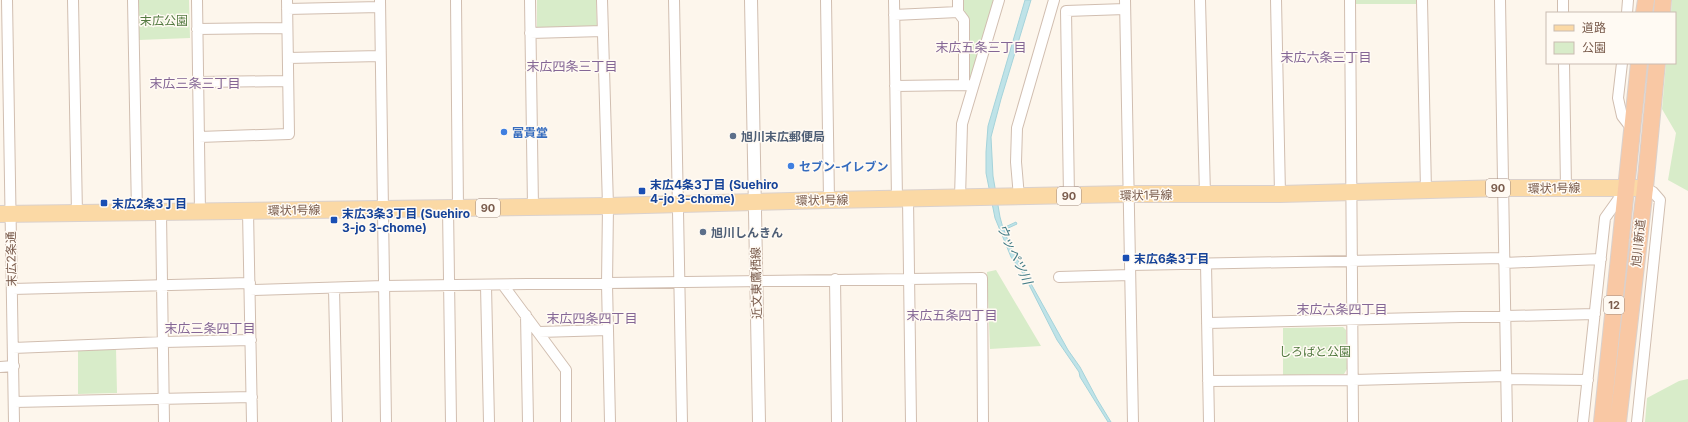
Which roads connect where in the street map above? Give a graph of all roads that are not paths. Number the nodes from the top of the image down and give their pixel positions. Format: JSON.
{"nodes":[{"id":1,"x":7,"y":0,"type":"edge"},
{"id":2,"x":73,"y":0,"type":"edge"},
{"id":3,"x":134,"y":0,"type":"edge"},
{"id":4,"x":197,"y":0,"type":"edge"},
{"id":5,"x":456,"y":0,"type":"edge"},
{"id":6,"x":530,"y":0,"type":"edge"},
{"id":7,"x":602,"y":0,"type":"edge"},
{"id":8,"x":674,"y":0,"type":"edge"},
{"id":9,"x":751,"y":0,"type":"edge"},
{"id":10,"x":826,"y":0,"type":"edge"},
{"id":11,"x":894,"y":0,"type":"edge"},
{"id":12,"x":958,"y":0,"type":"edge"},
{"id":13,"x":999,"y":0,"type":"edge"},
{"id":14,"x":1054,"y":0,"type":"edge"},
{"id":15,"x":1200,"y":0,"type":"edge"},
{"id":16,"x":1276,"y":0,"type":"edge"},
{"id":17,"x":1350,"y":0,"type":"edge"},
{"id":18,"x":1422,"y":0,"type":"edge"},
{"id":19,"x":1500,"y":0,"type":"edge"},
{"id":20,"x":1563,"y":0,"type":"edge"},
{"id":21,"x":1628,"y":0,"type":"edge"},
{"id":22,"x":1646,"y":0,"type":"edge"},
{"id":23,"x":1663,"y":0,"type":"edge"},
{"id":24,"x":380,"y":4,"type":"edge"},
{"id":25,"x":1125,"y":4,"type":"edge"},
{"id":26,"x":287,"y":5,"type":"edge"},
{"id":27,"x":1051,"y":11,"type":"junction"},
{"id":28,"x":1066,"y":11,"type":"junction"},
{"id":29,"x":958,"y":12,"type":"junction"},
{"id":30,"x":1563,"y":12,"type":"edge"},
{"id":31,"x":1627,"y":12,"type":"edge"},
{"id":32,"x":1644,"y":12,"type":"edge"},
{"id":33,"x":1662,"y":12,"type":"edge"},
{"id":34,"x":894,"y":15,"type":"junction"},
{"id":35,"x":287,"y":28,"type":"junction"},
{"id":36,"x":197,"y":29,"type":"junction"},
{"id":37,"x":603,"y":31,"type":"junction"},
{"id":38,"x":530,"y":33,"type":"junction"},
{"id":39,"x":380,"y":56,"type":"junction"},
{"id":40,"x":288,"y":58,"type":"junction"},
{"id":41,"x":1564,"y":64,"type":"edge"},
{"id":42,"x":1622,"y":64,"type":"edge"},
{"id":43,"x":1639,"y":64,"type":"edge"},
{"id":44,"x":1657,"y":64,"type":"edge"},
{"id":45,"x":288,"y":81,"type":"junction"},
{"id":46,"x":199,"y":82,"type":"junction"},
{"id":47,"x":895,"y":86,"type":"junction"},
{"id":48,"x":968,"y":86,"type":"junction"},
{"id":49,"x":1632,"y":129,"type":"junction"},
{"id":50,"x":199,"y":137,"type":"junction"},
{"id":51,"x":1627,"y":187,"type":"junction"},
{"id":52,"x":1504,"y":188,"type":"junction"},
{"id":53,"x":1566,"y":188,"type":"junction"},
{"id":54,"x":1644,"y":188,"type":"junction"},
{"id":55,"x":1426,"y":191,"type":"junction"},
{"id":56,"x":1352,"y":192,"type":"junction"},
{"id":57,"x":1129,"y":194,"type":"junction"},
{"id":58,"x":1280,"y":194,"type":"junction"},
{"id":59,"x":1205,"y":195,"type":"junction"},
{"id":60,"x":1069,"y":196,"type":"junction"},
{"id":61,"x":1014,"y":197,"type":"junction"},
{"id":62,"x":968,"y":198,"type":"junction"},
{"id":63,"x":903,"y":199,"type":"junction"},
{"id":64,"x":829,"y":200,"type":"junction"},
{"id":65,"x":755,"y":202,"type":"junction"},
{"id":66,"x":677,"y":204,"type":"junction"},
{"id":67,"x":608,"y":206,"type":"junction"},
{"id":68,"x":533,"y":207,"type":"junction"},
{"id":69,"x":453,"y":208,"type":"junction"},
{"id":70,"x":383,"y":209,"type":"junction"},
{"id":71,"x":248,"y":211,"type":"junction"},
{"id":72,"x":200,"y":212,"type":"junction"},
{"id":73,"x":137,"y":213,"type":"junction"},
{"id":74,"x":161,"y":213,"type":"junction"},
{"id":75,"x":5,"y":214,"type":"edge"},
{"id":76,"x":77,"y":214,"type":"junction"},
{"id":77,"x":1504,"y":260,"type":"junction"},
{"id":78,"x":1601,"y":260,"type":"junction"},
{"id":79,"x":1353,"y":262,"type":"junction"},
{"id":80,"x":1206,"y":264,"type":"junction"},
{"id":81,"x":1130,"y":270,"type":"junction"},
{"id":82,"x":1059,"y":277,"type":"dead end"},
{"id":83,"x":835,"y":279,"type":"junction"},
{"id":84,"x":909,"y":279,"type":"junction"},
{"id":85,"x":756,"y":281,"type":"junction"},
{"id":86,"x":679,"y":282,"type":"junction"},
{"id":87,"x":607,"y":284,"type":"junction"},
{"id":88,"x":448,"y":285,"type":"junction"},
{"id":89,"x":503,"y":285,"type":"junction"},
{"id":90,"x":162,"y":286,"type":"junction"},
{"id":91,"x":384,"y":286,"type":"junction"},
{"id":92,"x":486,"y":286,"type":"junction"},
{"id":93,"x":250,"y":287,"type":"junction"},
{"id":94,"x":12,"y":289,"type":"junction"},
{"id":95,"x":334,"y":289,"type":"junction"},
{"id":96,"x":1595,"y":314,"type":"junction"},
{"id":97,"x":526,"y":316,"type":"junction"},
{"id":98,"x":1504,"y":317,"type":"junction"},
{"id":99,"x":1353,"y":320,"type":"junction"},
{"id":100,"x":1207,"y":323,"type":"junction"},
{"id":101,"x":1611,"y":328,"type":"junction"},
{"id":102,"x":1593,"y":329,"type":"junction"},
{"id":103,"x":608,"y":330,"type":"junction"},
{"id":104,"x":539,"y":332,"type":"junction"},
{"id":105,"x":251,"y":340,"type":"junction"},
{"id":106,"x":164,"y":342,"type":"junction"},
{"id":107,"x":13,"y":348,"type":"junction"},
{"id":108,"x":14,"y":366,"type":"junction"},
{"id":109,"x":0,"y":367,"type":"edge"},
{"id":110,"x":1506,"y":378,"type":"junction"},
{"id":111,"x":1353,"y":380,"type":"junction"},
{"id":112,"x":1588,"y":380,"type":"junction"},
{"id":113,"x":1208,"y":381,"type":"junction"},
{"id":114,"x":252,"y":397,"type":"junction"},
{"id":115,"x":163,"y":400,"type":"junction"},
{"id":116,"x":14,"y":402,"type":"junction"},
{"id":117,"x":14,"y":422,"type":"edge"},
{"id":118,"x":164,"y":422,"type":"edge"},
{"id":119,"x":252,"y":422,"type":"edge"},
{"id":120,"x":337,"y":422,"type":"edge"},
{"id":121,"x":386,"y":422,"type":"edge"},
{"id":122,"x":451,"y":422,"type":"edge"},
{"id":123,"x":489,"y":422,"type":"edge"},
{"id":124,"x":528,"y":422,"type":"edge"},
{"id":125,"x":566,"y":422,"type":"edge"},
{"id":126,"x":610,"y":422,"type":"edge"},
{"id":127,"x":682,"y":422,"type":"edge"},
{"id":128,"x":759,"y":422,"type":"edge"},
{"id":129,"x":837,"y":422,"type":"edge"},
{"id":130,"x":911,"y":422,"type":"edge"},
{"id":131,"x":983,"y":422,"type":"edge"},
{"id":132,"x":1133,"y":422,"type":"edge"},
{"id":133,"x":1209,"y":422,"type":"edge"},
{"id":134,"x":1353,"y":422,"type":"edge"},
{"id":135,"x":1507,"y":422,"type":"edge"},
{"id":136,"x":1583,"y":422,"type":"edge"},
{"id":137,"x":1602,"y":422,"type":"edge"},
{"id":138,"x":1618,"y":422,"type":"edge"},
{"id":139,"x":1637,"y":422,"type":"edge"}],
"edges":[{"from":1,"to":75,"type":"street","name":"末広2条通"},
{"from":2,"to":76,"type":"street"},
{"from":3,"to":73,"type":"street"},
{"from":4,"to":36,"type":"street"},
{"from":5,"to":69,"type":"street"},
{"from":6,"to":38,"type":"street"},
{"from":7,"to":37,"type":"street"},
{"from":8,"to":66,"type":"street"},
{"from":9,"to":65,"type":"street","name":"近文東鷹栖線"},
{"from":10,"to":64,"type":"street"},
{"from":11,"to":34,"type":"street"},
{"from":12,"to":29,"type":"street"},
{"from":13,"to":48,"type":"street"},
{"from":14,"to":27,"type":"street"},
{"from":15,"to":59,"type":"street"},
{"from":16,"to":58,"type":"street"},
{"from":17,"to":56,"type":"street"},
{"from":18,"to":55,"type":"street"},
{"from":19,"to":52,"type":"street"},
{"from":20,"to":30,"type":"street"},
{"from":21,"to":31,"type":"street"},
{"from":22,"to":32,"type":"highway"},
{"from":23,"to":33,"type":"highway"},
{"from":24,"to":26,"type":"street"},
{"from":24,"to":39,"type":"street"},
{"from":25,"to":28,"type":"street"},
{"from":25,"to":57,"type":"street"},
{"from":26,"to":35,"type":"street"},
{"from":27,"to":28,"type":"street"},
{"from":27,"to":61,"type":"street"},
{"from":28,"to":60,"type":"street"},
{"from":29,"to":34,"type":"street"},
{"from":29,"to":48,"type":"street"},
{"from":34,"to":47,"type":"street"},
{"from":35,"to":36,"type":"street"},
{"from":35,"to":40,"type":"street"},
{"from":36,"to":46,"type":"street"},
{"from":37,"to":38,"type":"street"},
{"from":37,"to":67,"type":"street"},
{"from":38,"to":68,"type":"street"},
{"from":39,"to":40,"type":"street"},
{"from":39,"to":70,"type":"street"},
{"from":40,"to":45,"type":"street"},
{"from":41,"to":53,"type":"street"},
{"from":42,"to":49,"type":"street"},
{"from":43,"to":49,"type":"highway","name":"旭川新道","number":"12"},
{"from":44,"to":54,"type":"highway","name":"旭川新道","number":"12"},
{"from":45,"to":46,"type":"street"},
{"from":45,"to":50,"type":"street"},
{"from":46,"to":50,"type":"street"},
{"from":47,"to":48,"type":"street"},
{"from":47,"to":63,"type":"street"},
{"from":48,"to":62,"type":"street"},
{"from":49,"to":51,"type":"highway","name":"旭川新道","number":"12"},
{"from":50,"to":72,"type":"street"},
{"from":51,"to":53,"type":"main road","name":"環状1号線","number":"90"},
{"from":51,"to":54,"type":"main road","name":"環状1号線","number":"90"},
{"from":51,"to":78,"type":"street"},
{"from":51,"to":101,"type":"highway","name":"旭川新道","number":"12"},
{"from":52,"to":53,"type":"main road","name":"環状1号線","number":"90"},
{"from":52,"to":55,"type":"main road","name":"環状1号線","number":"90"},
{"from":52,"to":77,"type":"street"},
{"from":54,"to":138,"type":"highway","name":"旭川新道","number":"12"},
{"from":54,"to":139,"type":"street"},
{"from":55,"to":56,"type":"main road","name":"環状1号線","number":"90"},
{"from":56,"to":58,"type":"main road","name":"環状1号線","number":"90"},
{"from":56,"to":79,"type":"street"},
{"from":57,"to":59,"type":"main road","name":"環状1号線","number":"90"},
{"from":57,"to":60,"type":"main road","name":"環状1号線","number":"90"},
{"from":57,"to":81,"type":"street"},
{"from":58,"to":59,"type":"main road","name":"環状1号線","number":"90"},
{"from":60,"to":61,"type":"main road","name":"環状1号線","number":"90"},
{"from":61,"to":62,"type":"main road","name":"環状1号線","number":"90"},
{"from":62,"to":63,"type":"main road","name":"環状1号線","number":"90"},
{"from":63,"to":64,"type":"main road","name":"環状1号線","number":"90"},
{"from":63,"to":84,"type":"street"},
{"from":64,"to":65,"type":"main road","name":"環状1号線","number":"90"},
{"from":65,"to":66,"type":"main road","name":"環状1号線","number":"90"},
{"from":65,"to":85,"type":"street","name":"近文東鷹栖線"},
{"from":66,"to":67,"type":"main road","name":"環状1号線","number":"90"},
{"from":66,"to":86,"type":"street"},
{"from":67,"to":68,"type":"main road","name":"環状1号線","number":"90"},
{"from":67,"to":87,"type":"street"},
{"from":68,"to":69,"type":"main road","name":"環状1号線","number":"90"},
{"from":69,"to":70,"type":"main road","name":"環状1号線","number":"90"},
{"from":69,"to":88,"type":"street"},
{"from":70,"to":71,"type":"main road","name":"環状1号線","number":"90"},
{"from":70,"to":91,"type":"street"},
{"from":71,"to":72,"type":"main road","name":"環状1号線","number":"90"},
{"from":71,"to":93,"type":"street"},
{"from":72,"to":74,"type":"main road","name":"環状1号線","number":"90"},
{"from":73,"to":74,"type":"main road","name":"環状1号線","number":"90"},
{"from":73,"to":76,"type":"main road","name":"環状1号線","number":"90"},
{"from":74,"to":90,"type":"street"},
{"from":75,"to":76,"type":"main road","name":"環状1号線","number":"90"},
{"from":75,"to":94,"type":"street","name":"末広2条通"},
{"from":77,"to":78,"type":"street"},
{"from":77,"to":79,"type":"street"},
{"from":77,"to":98,"type":"street"},
{"from":78,"to":96,"type":"street"},
{"from":79,"to":80,"type":"street"},
{"from":79,"to":99,"type":"street"},
{"from":80,"to":81,"type":"street"},
{"from":80,"to":100,"type":"street"},
{"from":81,"to":82,"type":"street"},
{"from":81,"to":132,"type":"street"},
{"from":83,"to":84,"type":"street"},
{"from":83,"to":85,"type":"street"},
{"from":83,"to":129,"type":"street"},
{"from":84,"to":130,"type":"street"},
{"from":84,"to":131,"type":"street"},
{"from":85,"to":86,"type":"street"},
{"from":85,"to":128,"type":"street","name":"近文東鷹栖線"},
{"from":86,"to":87,"type":"street"},
{"from":86,"to":127,"type":"street"},
{"from":87,"to":89,"type":"street"},
{"from":87,"to":103,"type":"street"},
{"from":88,"to":91,"type":"street"},
{"from":88,"to":92,"type":"street"},
{"from":88,"to":122,"type":"street"},
{"from":89,"to":92,"type":"street"},
{"from":89,"to":97,"type":"street"},
{"from":90,"to":93,"type":"street"},
{"from":90,"to":94,"type":"street"},
{"from":90,"to":106,"type":"street"},
{"from":91,"to":95,"type":"street"},
{"from":91,"to":121,"type":"street"},
{"from":92,"to":123,"type":"street"},
{"from":93,"to":95,"type":"street"},
{"from":93,"to":105,"type":"street"},
{"from":94,"to":107,"type":"street","name":"末広2条通"},
{"from":95,"to":120,"type":"street"},
{"from":96,"to":98,"type":"street"},
{"from":96,"to":102,"type":"street"},
{"from":97,"to":104,"type":"street"},
{"from":97,"to":124,"type":"street"},
{"from":98,"to":99,"type":"street"},
{"from":98,"to":110,"type":"street"},
{"from":99,"to":100,"type":"street"},
{"from":99,"to":111,"type":"street"},
{"from":100,"to":113,"type":"street"},
{"from":101,"to":102,"type":"street"},
{"from":101,"to":137,"type":"highway","name":"旭川新道","number":"12"},
{"from":102,"to":112,"type":"street"},
{"from":103,"to":104,"type":"street"},
{"from":103,"to":126,"type":"street"},
{"from":104,"to":125,"type":"street"},
{"from":105,"to":106,"type":"street"},
{"from":105,"to":114,"type":"street"},
{"from":106,"to":107,"type":"street"},
{"from":106,"to":115,"type":"street"},
{"from":107,"to":108,"type":"street","name":"末広2条通"},
{"from":108,"to":109,"type":"street"},
{"from":108,"to":116,"type":"street","name":"末広2条通"},
{"from":110,"to":111,"type":"street"},
{"from":110,"to":112,"type":"street"},
{"from":110,"to":135,"type":"street"},
{"from":111,"to":113,"type":"street"},
{"from":111,"to":134,"type":"street"},
{"from":112,"to":136,"type":"street"},
{"from":113,"to":133,"type":"street"},
{"from":114,"to":115,"type":"street"},
{"from":114,"to":119,"type":"street"},
{"from":115,"to":116,"type":"street"},
{"from":115,"to":118,"type":"street"},
{"from":116,"to":117,"type":"street","name":"末広2条通"}]}
